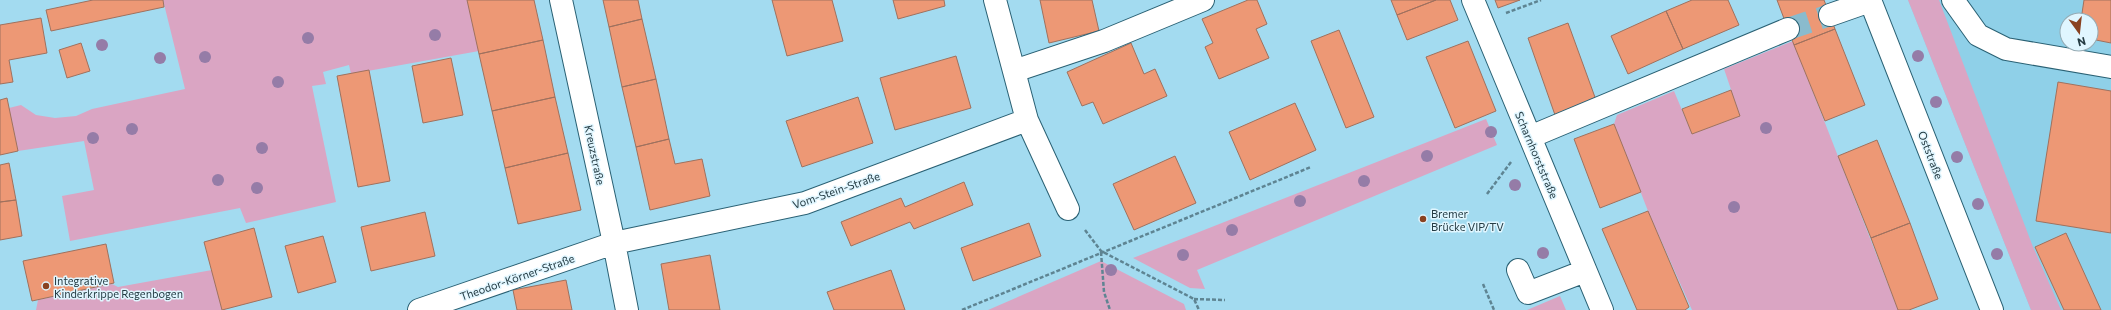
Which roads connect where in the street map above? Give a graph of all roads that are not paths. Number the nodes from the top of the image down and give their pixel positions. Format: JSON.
{"nodes":[{"id":1,"x":560,"y":0,"type":"edge"},
{"id":2,"x":995,"y":0,"type":"edge"},
{"id":3,"x":1203,"y":0,"type":"edge"},
{"id":4,"x":1473,"y":0,"type":"edge"},
{"id":5,"x":1870,"y":0,"type":"edge"},
{"id":6,"x":1953,"y":0,"type":"edge"},
{"id":7,"x":1830,"y":15,"type":"tunnel mouth"},
{"id":8,"x":1788,"y":29,"type":"tunnel mouth"},
{"id":9,"x":2111,"y":67,"type":"edge"},
{"id":10,"x":1014,"y":71,"type":"junction"},
{"id":11,"x":1027,"y":120,"type":"junction"},
{"id":12,"x":1530,"y":136,"type":"junction"},
{"id":13,"x":1068,"y":209,"type":"dead end"},
{"id":14,"x":614,"y":243,"type":"junction"},
{"id":15,"x":1518,"y":270,"type":"dead end"},
{"id":16,"x":1585,"y":271,"type":"junction"},
{"id":17,"x":419,"y":310,"type":"edge"},
{"id":18,"x":627,"y":310,"type":"edge"},
{"id":19,"x":1602,"y":310,"type":"edge"},
{"id":20,"x":1992,"y":310,"type":"edge"}],
"edges":[{"from":1,"to":14,"type":"street","name":"Kreuzstraße"},
{"from":2,"to":10,"type":"street"},
{"from":3,"to":10,"type":"street"},
{"from":4,"to":12,"type":"street","name":"Scharnhorststraße"},
{"from":5,"to":7,"type":"street"},
{"from":5,"to":20,"type":"street","name":"Oststraße"},
{"from":6,"to":9,"type":"street"},
{"from":8,"to":12,"type":"street"},
{"from":10,"to":11,"type":"street"},
{"from":11,"to":13,"type":"street"},
{"from":11,"to":14,"type":"street","name":"Vom-Stein-Straße"},
{"from":12,"to":16,"type":"street","name":"Scharnhorststraße"},
{"from":14,"to":17,"type":"street","name":"Theodor-Körner-Straße"},
{"from":14,"to":18,"type":"street","name":"Kreuzstraße"},
{"from":15,"to":16,"type":"street"},
{"from":16,"to":19,"type":"street","name":"Scharnhorststraße"}]}
